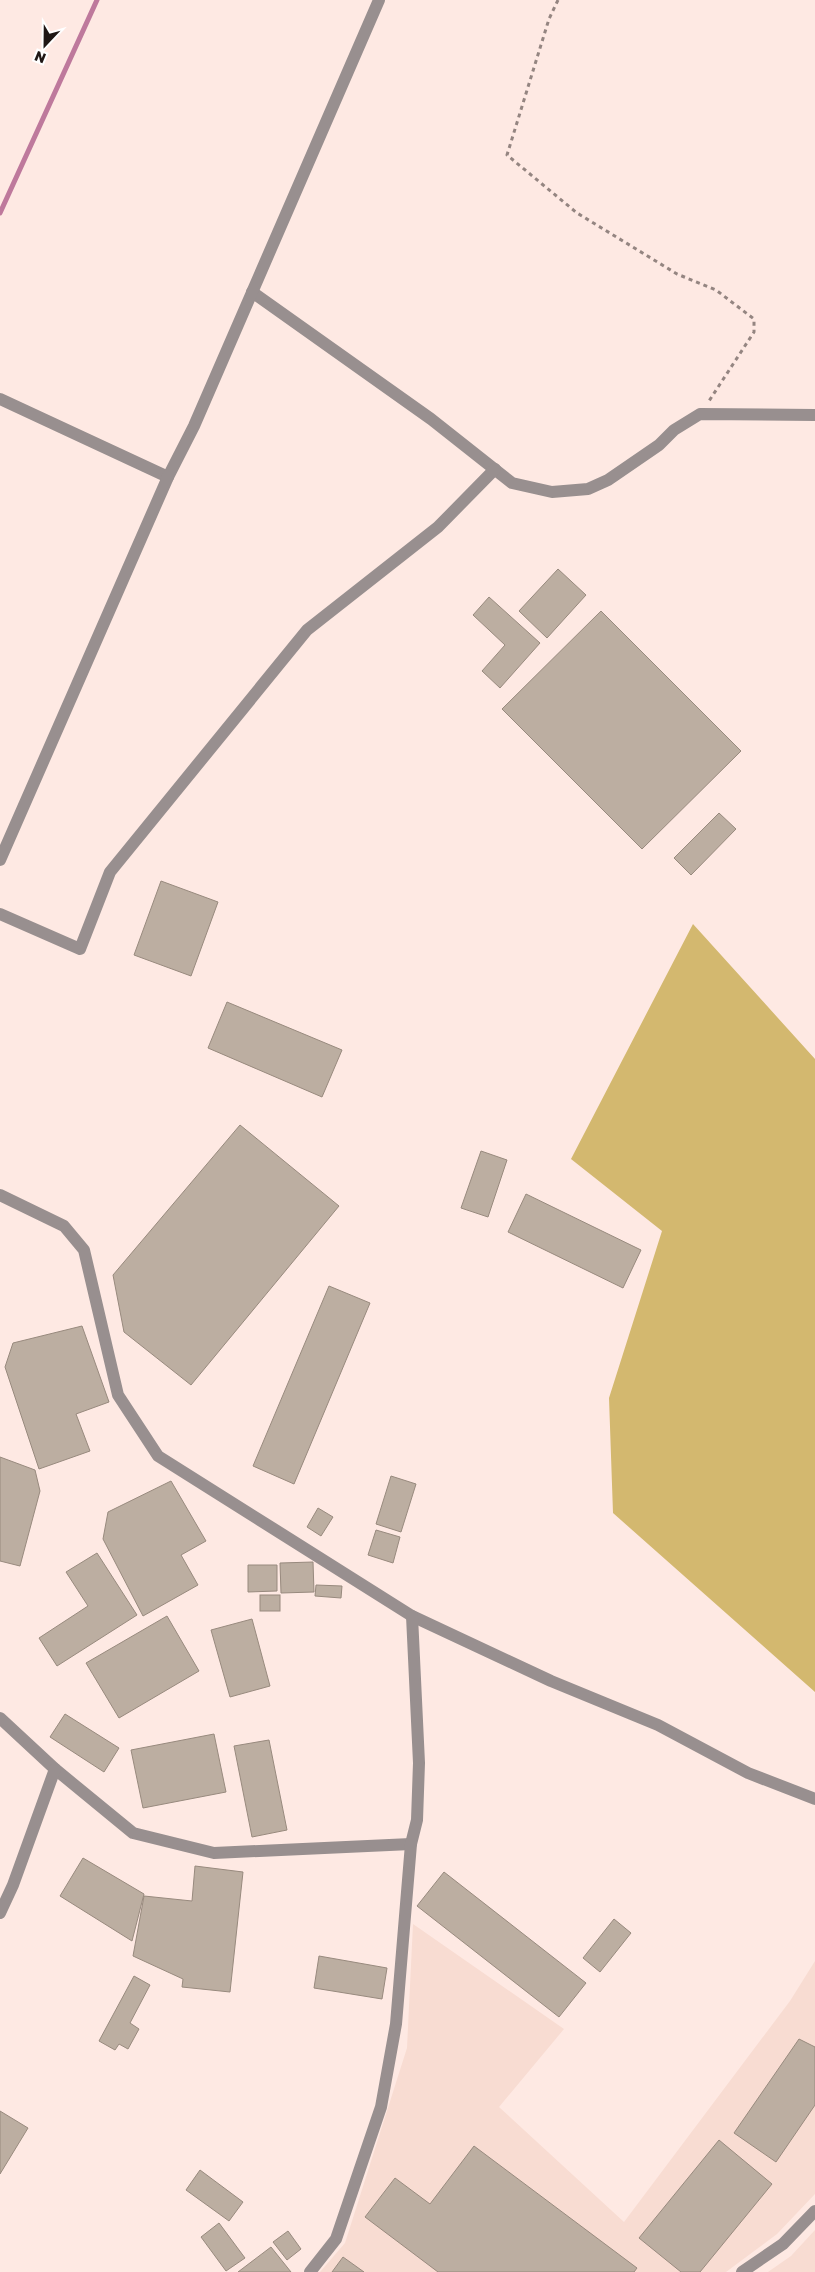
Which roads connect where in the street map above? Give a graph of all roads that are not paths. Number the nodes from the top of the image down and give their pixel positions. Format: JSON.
{"nodes":[{"id":1,"x":379,"y":0,"type":"edge"},
{"id":2,"x":252,"y":292,"type":"junction"},
{"id":3,"x":0,"y":399,"type":"edge"},
{"id":4,"x":815,"y":415,"type":"edge"},
{"id":5,"x":495,"y":469,"type":"junction"},
{"id":6,"x":168,"y":477,"type":"junction"},
{"id":7,"x":1,"y":856,"type":"edge"},
{"id":8,"x":0,"y":914,"type":"edge"},
{"id":9,"x":0,"y":1196,"type":"edge"},
{"id":10,"x":412,"y":1616,"type":"junction"},
{"id":11,"x":0,"y":1718,"type":"edge"},
{"id":12,"x":55,"y":1769,"type":"junction"},
{"id":13,"x":815,"y":1799,"type":"edge"},
{"id":14,"x":411,"y":1844,"type":"junction"},
{"id":15,"x":0,"y":1913,"type":"edge"},
{"id":16,"x":815,"y":2211,"type":"edge"},
{"id":17,"x":310,"y":2272,"type":"edge"},
{"id":18,"x":742,"y":2272,"type":"edge"}],
"edges":[{"from":1,"to":2,"type":"street"},
{"from":2,"to":5,"type":"street"},
{"from":2,"to":6,"type":"street"},
{"from":3,"to":6,"type":"street"},
{"from":4,"to":5,"type":"street"},
{"from":5,"to":8,"type":"street"},
{"from":6,"to":7,"type":"street"},
{"from":9,"to":10,"type":"street"},
{"from":10,"to":13,"type":"street"},
{"from":10,"to":14,"type":"street"},
{"from":11,"to":12,"type":"street"},
{"from":12,"to":14,"type":"street"},
{"from":12,"to":15,"type":"street"},
{"from":14,"to":17,"type":"street"},
{"from":16,"to":18,"type":"street"}]}
